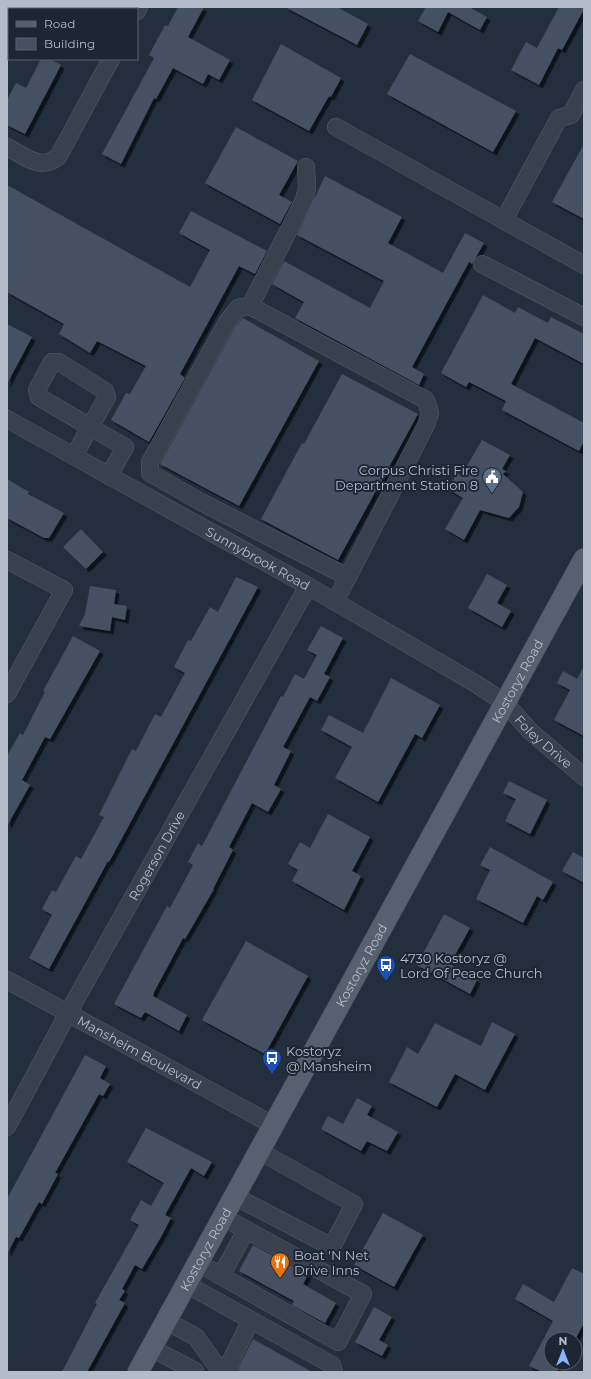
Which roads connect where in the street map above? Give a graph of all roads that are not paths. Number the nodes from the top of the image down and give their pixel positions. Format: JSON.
{"nodes":[{"id":1,"x":110,"y":60,"type":"edge"},
{"id":2,"x":584,"y":90,"type":"edge"},
{"id":3,"x":336,"y":127,"type":"dead end"},
{"id":4,"x":7,"y":147,"type":"edge"},
{"id":5,"x":306,"y":167,"type":"dead end"},
{"id":6,"x":504,"y":220,"type":"junction"},
{"id":7,"x":482,"y":264,"type":"dead end"},
{"id":8,"x":584,"y":265,"type":"edge"},
{"id":9,"x":250,"y":306,"type":"junction"},
{"id":10,"x":584,"y":318,"type":"edge"},
{"id":11,"x":7,"y":419,"type":"edge"},
{"id":12,"x":74,"y":456,"type":"junction"},
{"id":13,"x":109,"y":476,"type":"junction"},
{"id":14,"x":584,"y":558,"type":"edge"},
{"id":15,"x":7,"y":560,"type":"edge"},
{"id":16,"x":348,"y":577,"type":"junction"},
{"id":17,"x":308,"y":586,"type":"junction"},
{"id":18,"x":335,"y":602,"type":"junction"},
{"id":19,"x":7,"y":694,"type":"edge"},
{"id":20,"x":505,"y":704,"type":"junction"},
{"id":21,"x":584,"y":777,"type":"edge"},
{"id":22,"x":7,"y":980,"type":"edge"},
{"id":23,"x":68,"y":1013,"type":"junction"},
{"id":24,"x":273,"y":1125,"type":"junction"},
{"id":25,"x":7,"y":1127,"type":"edge"},
{"id":26,"x":259,"y":1151,"type":"junction"},
{"id":27,"x":234,"y":1196,"type":"junction"},
{"id":28,"x":223,"y":1217,"type":"junction"},
{"id":29,"x":246,"y":1230,"type":"junction"},
{"id":30,"x":198,"y":1263,"type":"junction"},
{"id":31,"x":221,"y":1276,"type":"junction"},
{"id":32,"x":186,"y":1284,"type":"junction"},
{"id":33,"x":251,"y":1320,"type":"junction"},
{"id":34,"x":166,"y":1321,"type":"junction"},
{"id":35,"x":152,"y":1348,"type":"junction"},
{"id":36,"x":224,"y":1369,"type":"edge"},
{"id":37,"x":195,"y":1371,"type":"edge"},
{"id":38,"x":138,"y":1372,"type":"edge"},
{"id":39,"x":334,"y":1372,"type":"edge"}],
"edges":[{"from":1,"to":4,"type":"street"},
{"from":2,"to":6,"type":"street"},
{"from":3,"to":6,"type":"street"},
{"from":5,"to":9,"type":"street"},
{"from":6,"to":8,"type":"street"},
{"from":7,"to":10,"type":"street"},
{"from":9,"to":16,"type":"street"},
{"from":9,"to":16,"type":"street"},
{"from":11,"to":12,"type":"street","name":"Sunnybrook Road"},
{"from":12,"to":13,"type":"street","name":"Sunnybrook Road"},
{"from":12,"to":13,"type":"street"},
{"from":13,"to":17,"type":"street","name":"Sunnybrook Road"},
{"from":14,"to":20,"type":"main road","name":"Kostoryz Road"},
{"from":15,"to":19,"type":"street"},
{"from":16,"to":18,"type":"street"},
{"from":17,"to":18,"type":"street","name":"Sunnybrook Road"},
{"from":17,"to":23,"type":"street","name":"Rogerson Drive"},
{"from":18,"to":20,"type":"street","name":"Sunnybrook Road"},
{"from":20,"to":21,"type":"street","name":"Foley Drive"},
{"from":20,"to":24,"type":"main road","name":"Kostoryz Road"},
{"from":22,"to":23,"type":"street","name":"Mansheim Boulevard"},
{"from":23,"to":24,"type":"street","name":"Mansheim Boulevard"},
{"from":23,"to":25,"type":"street","name":"Rogerson Drive"},
{"from":24,"to":26,"type":"main road","name":"Kostoryz Road"},
{"from":26,"to":27,"type":"main road","name":"Kostoryz Road"},
{"from":26,"to":27,"type":"street"},
{"from":27,"to":28,"type":"main road","name":"Kostoryz Road"},
{"from":28,"to":29,"type":"street"},
{"from":28,"to":30,"type":"main road","name":"Kostoryz Road"},
{"from":29,"to":31,"type":"street"},
{"from":29,"to":31,"type":"street"},
{"from":30,"to":31,"type":"street"},
{"from":30,"to":32,"type":"main road","name":"Kostoryz Road"},
{"from":32,"to":33,"type":"street"},
{"from":32,"to":34,"type":"main road","name":"Kostoryz Road"},
{"from":33,"to":36,"type":"street"},
{"from":33,"to":39,"type":"street"},
{"from":34,"to":35,"type":"main road","name":"Kostoryz Road"},
{"from":34,"to":36,"type":"street"},
{"from":35,"to":37,"type":"street"},
{"from":35,"to":38,"type":"main road","name":"Kostoryz Road"},
{"from":36,"to":37,"type":"street"}]}
